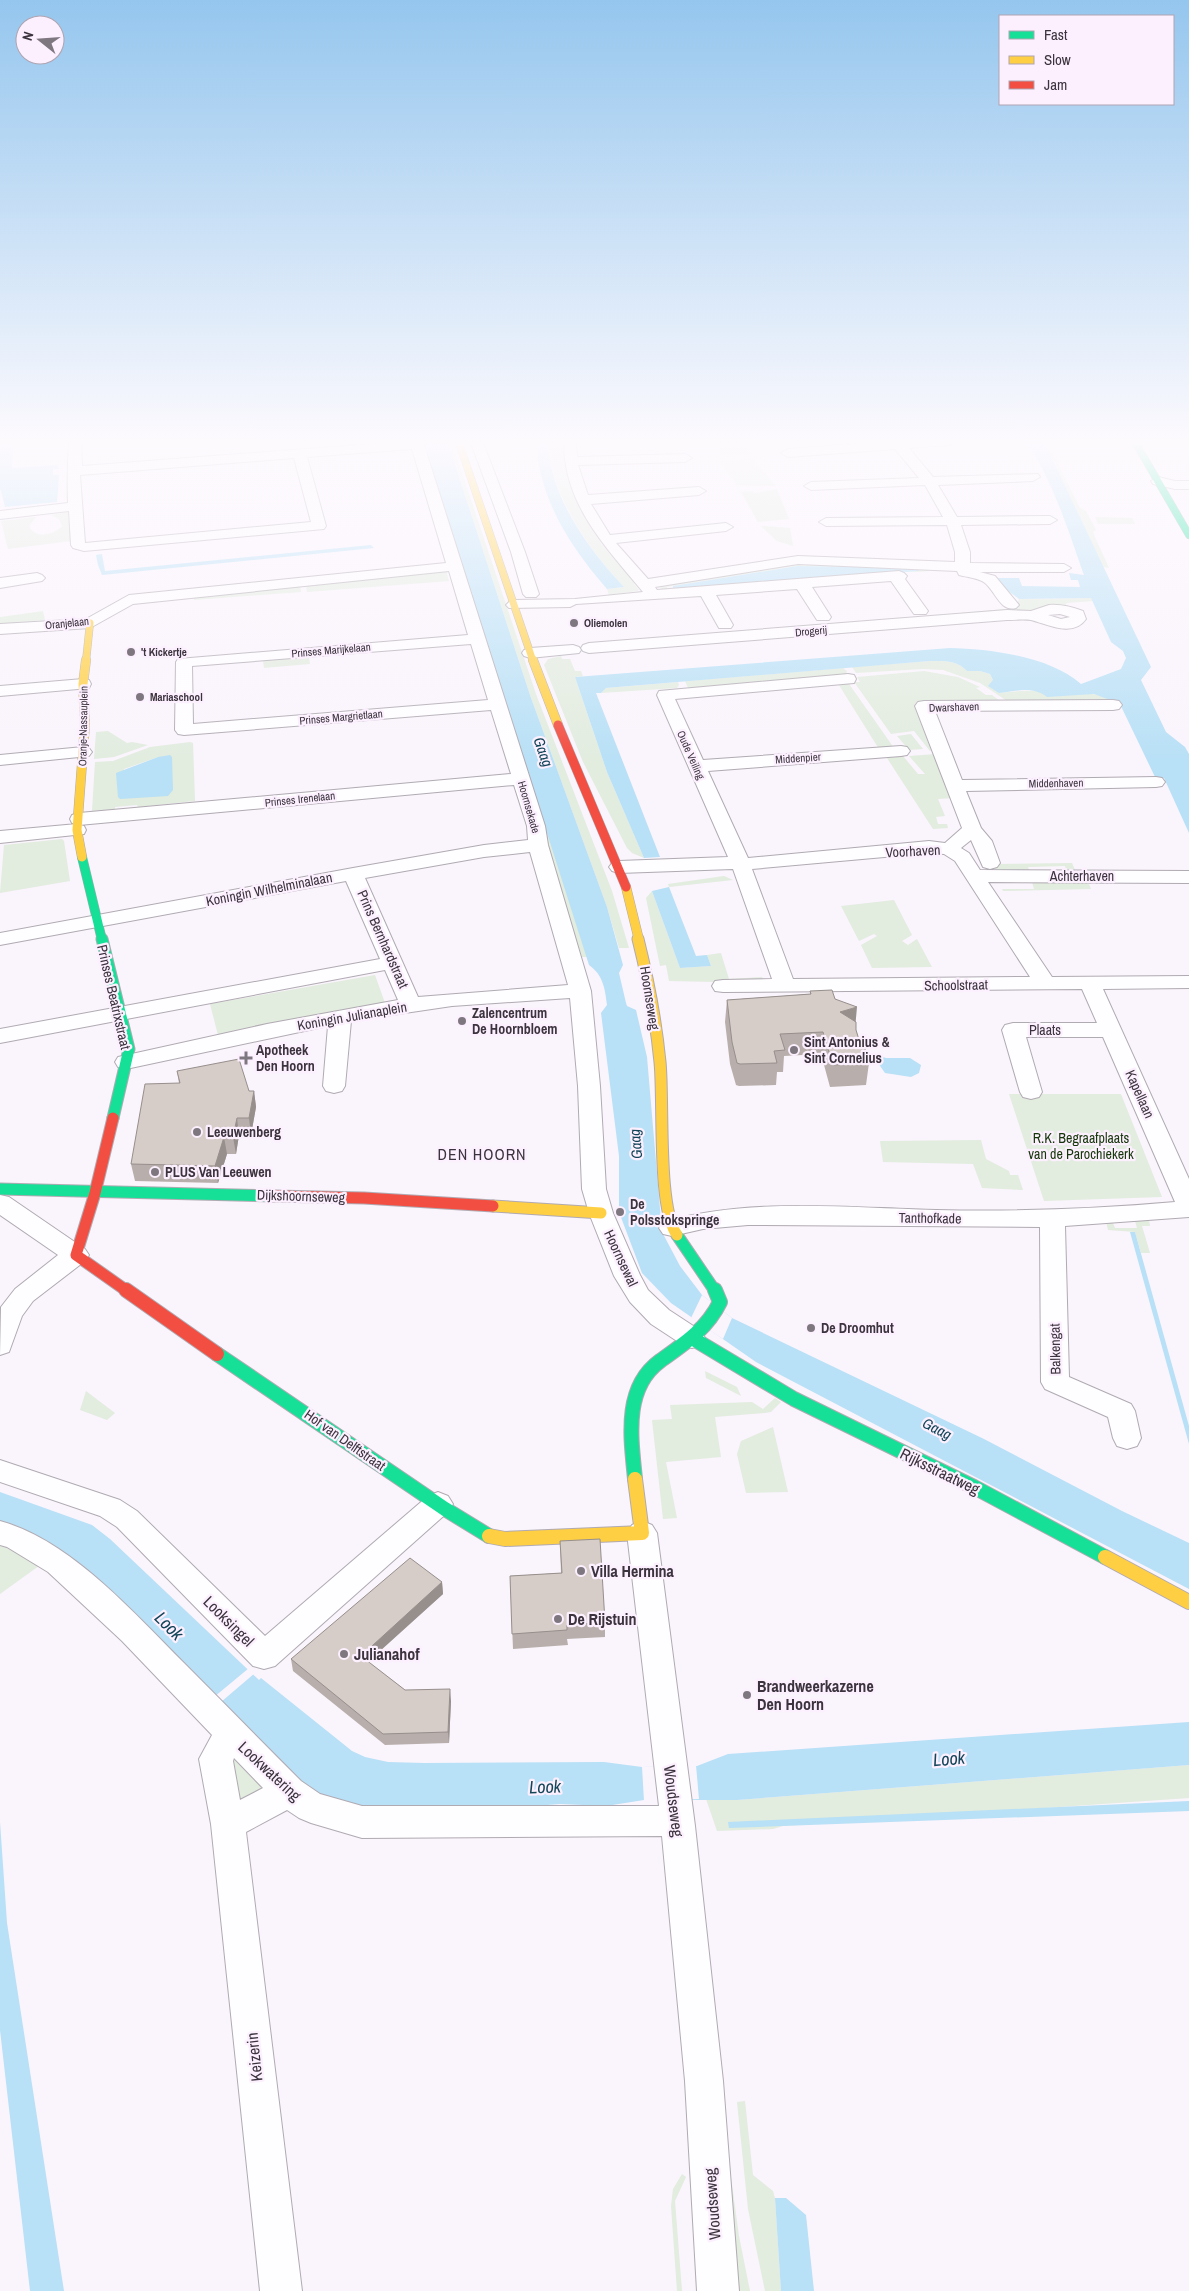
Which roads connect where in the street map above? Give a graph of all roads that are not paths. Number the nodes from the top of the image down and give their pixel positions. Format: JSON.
{"nodes":[{"id":1,"x":450,"y":547,"type":"edge"},
{"id":2,"x":495,"y":547,"type":"edge"},
{"id":3,"x":516,"y":547,"type":"edge"},
{"id":4,"x":612,"y":547,"type":"edge"},
{"id":5,"x":960,"y":547,"type":"edge"},
{"id":6,"x":518,"y":552,"type":"junction"},
{"id":7,"x":497,"y":553,"type":"junction"},
{"id":8,"x":456,"y":566,"type":"junction"},
{"id":9,"x":1064,"y":568,"type":"dead end"},
{"id":10,"x":961,"y":569,"type":"junction"},
{"id":11,"x":896,"y":576,"type":"junction"},
{"id":12,"x":37,"y":578,"type":"dead end"},
{"id":13,"x":0,"y":583,"type":"edge"},
{"id":14,"x":802,"y":584,"type":"junction"},
{"id":15,"x":650,"y":590,"type":"junction"},
{"id":16,"x":706,"y":591,"type":"junction"},
{"id":17,"x":532,"y":594,"type":"dead end"},
{"id":18,"x":514,"y":605,"type":"junction"},
{"id":19,"x":1011,"y":605,"type":"dead end"},
{"id":20,"x":920,"y":610,"type":"dead end"},
{"id":21,"x":1033,"y":616,"type":"dead end"},
{"id":22,"x":824,"y":617,"type":"dead end"},
{"id":23,"x":90,"y":622,"type":"junction"},
{"id":24,"x":724,"y":625,"type":"dead end"},
{"id":25,"x":0,"y":629,"type":"edge"},
{"id":26,"x":477,"y":639,"type":"junction"},
{"id":27,"x":530,"y":653,"type":"junction"},
{"id":28,"x":848,"y":679,"type":"dead end"},
{"id":29,"x":83,"y":684,"type":"junction"},
{"id":30,"x":0,"y":691,"type":"edge"},
{"id":31,"x":498,"y":704,"type":"junction"},
{"id":32,"x":1113,"y":705,"type":"dead end"},
{"id":33,"x":184,"y":730,"type":"joint"},
{"id":34,"x":901,"y":751,"type":"dead end"},
{"id":35,"x":83,"y":752,"type":"junction"},
{"id":36,"x":0,"y":760,"type":"edge"},
{"id":37,"x":696,"y":766,"type":"junction"},
{"id":38,"x":521,"y":779,"type":"junction"},
{"id":39,"x":1156,"y":782,"type":"dead end"},
{"id":40,"x":955,"y":786,"type":"junction"},
{"id":41,"x":78,"y":824,"type":"junction"},
{"id":42,"x":972,"y":829,"type":"junction"},
{"id":43,"x":0,"y":837,"type":"edge"},
{"id":44,"x":538,"y":845,"type":"junction"},
{"id":45,"x":949,"y":849,"type":"junction"},
{"id":46,"x":741,"y":864,"type":"junction"},
{"id":47,"x":983,"y":870,"type":"junction"},
{"id":48,"x":353,"y":874,"type":"junction"},
{"id":49,"x":622,"y":875,"type":"junction"},
{"id":50,"x":1189,"y":877,"type":"edge"},
{"id":51,"x":97,"y":922,"type":"junction"},
{"id":52,"x":0,"y":939,"type":"edge"},
{"id":53,"x":391,"y":963,"type":"junction"},
{"id":54,"x":1189,"y":982,"type":"edge"},
{"id":55,"x":1045,"y":983,"type":"junction"},
{"id":56,"x":1090,"y":983,"type":"junction"},
{"id":57,"x":723,"y":986,"type":"dead end"},
{"id":58,"x":785,"y":986,"type":"junction"},
{"id":59,"x":580,"y":990,"type":"junction"},
{"id":60,"x":411,"y":1005,"type":"junction"},
{"id":61,"x":119,"y":1014,"type":"junction"},
{"id":62,"x":340,"y":1017,"type":"junction"},
{"id":63,"x":1112,"y":1030,"type":"junction"},
{"id":64,"x":0,"y":1036,"type":"edge"},
{"id":65,"x":126,"y":1062,"type":"junction"},
{"id":66,"x":334,"y":1086,"type":"dead end"},
{"id":67,"x":1031,"y":1092,"type":"dead end"},
{"id":68,"x":0,"y":1189,"type":"edge"},
{"id":69,"x":94,"y":1193,"type":"junction"},
{"id":70,"x":0,"y":1203,"type":"edge"},
{"id":71,"x":1189,"y":1208,"type":"edge"},
{"id":72,"x":601,"y":1213,"type":"junction"},
{"id":73,"x":1052,"y":1218,"type":"junction"},
{"id":74,"x":672,"y":1228,"type":"junction"},
{"id":75,"x":76,"y":1255,"type":"junction"},
{"id":76,"x":699,"y":1333,"type":"junction"},
{"id":77,"x":0,"y":1345,"type":"edge"},
{"id":78,"x":1126,"y":1438,"type":"dead end"},
{"id":79,"x":0,"y":1472,"type":"edge"},
{"id":80,"x":438,"y":1504,"type":"junction"},
{"id":81,"x":0,"y":1533,"type":"edge"},
{"id":82,"x":642,"y":1533,"type":"junction"},
{"id":83,"x":1189,"y":1602,"type":"edge"},
{"id":84,"x":233,"y":1736,"type":"junction"},
{"id":85,"x":289,"y":1792,"type":"junction"},
{"id":86,"x":673,"y":1794,"type":"junction"},
{"id":87,"x":228,"y":1824,"type":"junction"},
{"id":88,"x":281,"y":2291,"type":"edge"},
{"id":89,"x":718,"y":2291,"type":"edge"}],
"edges":[{"from":1,"to":8,"type":"street","name":"Hoornsekade"},
{"from":2,"to":7,"type":"street","name":"Hoornseweg"},
{"from":3,"to":6,"type":"street"},
{"from":4,"to":15,"type":"street"},
{"from":5,"to":10,"type":"street"},
{"from":6,"to":7,"type":"street"},
{"from":6,"to":17,"type":"street"},
{"from":7,"to":18,"type":"street","name":"Hoornseweg"},
{"from":8,"to":23,"type":"street","name":"Oranjelaan"},
{"from":8,"to":26,"type":"street","name":"Hoornsekade"},
{"from":9,"to":10,"type":"street"},
{"from":10,"to":11,"type":"street"},
{"from":10,"to":15,"type":"street"},
{"from":10,"to":19,"type":"street"},
{"from":11,"to":14,"type":"street"},
{"from":11,"to":20,"type":"street"},
{"from":12,"to":13,"type":"street"},
{"from":14,"to":16,"type":"street"},
{"from":14,"to":22,"type":"street"},
{"from":15,"to":16,"type":"street"},
{"from":15,"to":18,"type":"street"},
{"from":16,"to":24,"type":"street"},
{"from":18,"to":27,"type":"street","name":"Hoornseweg"},
{"from":21,"to":27,"type":"street","name":"Drogerij"},
{"from":23,"to":25,"type":"street","name":"Oranjelaan"},
{"from":23,"to":29,"type":"street","name":"Oranje-Nassauplein"},
{"from":26,"to":31,"type":"street","name":"Hoornsekade"},
{"from":26,"to":33,"type":"street","name":"Prinses Marijkelaan"},
{"from":27,"to":49,"type":"street","name":"Hoornseweg"},
{"from":28,"to":37,"type":"street","name":"Oude Veiling"},
{"from":29,"to":30,"type":"street"},
{"from":29,"to":35,"type":"street","name":"Oranje-Nassauplein"},
{"from":31,"to":33,"type":"street","name":"Prinses Margrietlaan"},
{"from":31,"to":38,"type":"street","name":"Hoornsekade"},
{"from":32,"to":40,"type":"street","name":"Dwarshaven"},
{"from":34,"to":37,"type":"street","name":"Middenpier"},
{"from":35,"to":36,"type":"street"},
{"from":35,"to":41,"type":"street","name":"Oranje-Nassauplein"},
{"from":37,"to":46,"type":"street","name":"Oude Veiling"},
{"from":38,"to":41,"type":"street","name":"Prinses Irenelaan"},
{"from":38,"to":44,"type":"street","name":"Hoornsekade"},
{"from":39,"to":40,"type":"street","name":"Middenhaven"},
{"from":40,"to":42,"type":"street","name":"Dwarshaven"},
{"from":41,"to":43,"type":"street","name":"Prinses Irenelaan"},
{"from":41,"to":51,"type":"street","name":"Prinses Beatrixstraat"},
{"from":42,"to":45,"type":"street"},
{"from":42,"to":47,"type":"street","name":"Dwarshaven"},
{"from":44,"to":48,"type":"street","name":"Koningin Wilhelminalaan"},
{"from":44,"to":59,"type":"street","name":"Hoornsekade"},
{"from":45,"to":46,"type":"street","name":"Voorhaven"},
{"from":45,"to":47,"type":"street","name":"Voorhaven"},
{"from":46,"to":49,"type":"street","name":"Voorhaven"},
{"from":46,"to":58,"type":"street","name":"Oude Veiling"},
{"from":47,"to":50,"type":"street","name":"Achterhaven"},
{"from":47,"to":55,"type":"street","name":"Voorhaven"},
{"from":48,"to":51,"type":"street","name":"Koningin Wilhelminalaan"},
{"from":48,"to":53,"type":"street","name":"Prins Bernhardstraat"},
{"from":49,"to":74,"type":"street","name":"Hoornseweg"},
{"from":51,"to":52,"type":"street","name":"Koningin Wilhelminalaan"},
{"from":51,"to":61,"type":"street","name":"Prinses Beatrixstraat"},
{"from":53,"to":60,"type":"street","name":"Prins Bernhardstraat"},
{"from":53,"to":61,"type":"street"},
{"from":54,"to":56,"type":"street","name":"Schoolstraat"},
{"from":55,"to":56,"type":"street","name":"Schoolstraat"},
{"from":55,"to":58,"type":"street","name":"Schoolstraat"},
{"from":56,"to":63,"type":"street","name":"Kapellaan"},
{"from":57,"to":58,"type":"street","name":"Schoolstraat"},
{"from":59,"to":60,"type":"street","name":"Koningin Julianaplein"},
{"from":59,"to":72,"type":"street","name":"Hoornsekade"},
{"from":60,"to":62,"type":"street","name":"Koningin Julianaplein"},
{"from":61,"to":64,"type":"street"},
{"from":61,"to":65,"type":"street","name":"Prinses Beatrixstraat"},
{"from":62,"to":65,"type":"street","name":"Koningin Julianaplein"},
{"from":62,"to":66,"type":"street"},
{"from":63,"to":67,"type":"street","name":"Plaats"},
{"from":63,"to":71,"type":"street","name":"Kapellaan"},
{"from":65,"to":69,"type":"street","name":"Prinses Beatrixstraat"},
{"from":68,"to":69,"type":"street","name":"Dijkshoornseweg"},
{"from":69,"to":72,"type":"street","name":"Dijkshoornseweg"},
{"from":69,"to":75,"type":"street"},
{"from":70,"to":75,"type":"street","name":"Hof van Delftstraat"},
{"from":71,"to":73,"type":"street","name":"Tanthofkade"},
{"from":72,"to":76,"type":"street","name":"Hoornsewal"},
{"from":73,"to":74,"type":"street","name":"Tanthofkade"},
{"from":73,"to":78,"type":"street","name":"Balkengat"},
{"from":74,"to":76,"type":"street","name":"Hoornseweg"},
{"from":75,"to":77,"type":"street"},
{"from":75,"to":80,"type":"street","name":"Hof van Delftstraat"},
{"from":76,"to":82,"type":"street","name":"Woudseweg"},
{"from":76,"to":83,"type":"street","name":"Rijksstraatweg"},
{"from":79,"to":80,"type":"street","name":"Looksingel"},
{"from":80,"to":82,"type":"street","name":"Hof van Delftstraat"},
{"from":81,"to":84,"type":"street","name":"Lookwatering"},
{"from":82,"to":86,"type":"street","name":"Woudseweg"},
{"from":84,"to":85,"type":"street","name":"Lookwatering"},
{"from":84,"to":87,"type":"street","name":"Keizerin"},
{"from":85,"to":86,"type":"street","name":"Lookwatering"},
{"from":85,"to":87,"type":"street"},
{"from":86,"to":89,"type":"street","name":"Woudseweg"},
{"from":87,"to":88,"type":"street","name":"Keizerin"}]}
